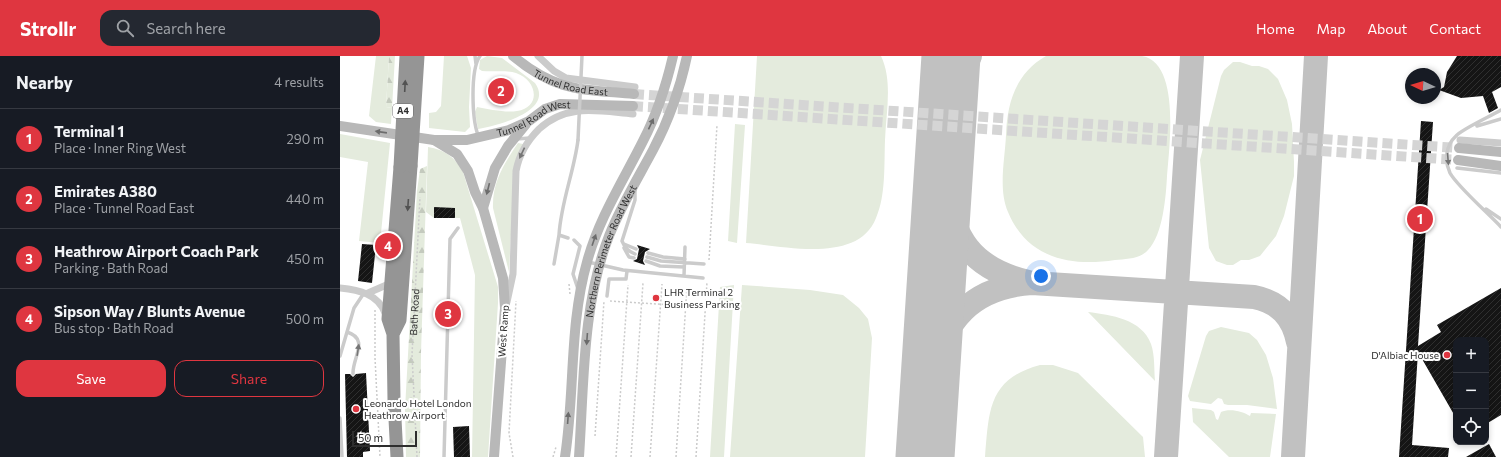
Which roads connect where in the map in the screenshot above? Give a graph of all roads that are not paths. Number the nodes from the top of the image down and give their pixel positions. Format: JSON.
{"nodes":[{"id":1,"x":406,"y":56,"type":"edge"},
{"id":2,"x":418,"y":56,"type":"edge"},
{"id":3,"x":475,"y":56,"type":"edge"},
{"id":4,"x":480,"y":56,"type":"edge"},
{"id":5,"x":513,"y":56,"type":"edge"},
{"id":6,"x":538,"y":56,"type":"edge"},
{"id":7,"x":582,"y":56,"type":"edge"},
{"id":8,"x":673,"y":56,"type":"edge"},
{"id":9,"x":687,"y":56,"type":"edge"},
{"id":10,"x":476,"y":65,"type":"junction"},
{"id":11,"x":634,"y":91,"type":"joint"},
{"id":12,"x":633,"y":110,"type":"joint"},
{"id":13,"x":1501,"y":110,"type":"edge"},
{"id":14,"x":1501,"y":119,"type":"edge"},
{"id":15,"x":529,"y":120,"type":"junction"},
{"id":16,"x":340,"y":126,"type":"edge"},
{"id":17,"x":1466,"y":129,"type":"junction"},
{"id":18,"x":479,"y":138,"type":"junction"},
{"id":19,"x":531,"y":138,"type":"junction"},
{"id":20,"x":514,"y":139,"type":"junction"},
{"id":21,"x":434,"y":140,"type":"junction"},
{"id":22,"x":1501,"y":143,"type":"edge"},
{"id":23,"x":1460,"y":144,"type":"joint"},
{"id":24,"x":1501,"y":152,"type":"edge"},
{"id":25,"x":1458,"y":164,"type":"joint"},
{"id":26,"x":406,"y":166,"type":"junction"},
{"id":27,"x":1501,"y":166,"type":"edge"},
{"id":28,"x":1501,"y":173,"type":"edge"},
{"id":29,"x":636,"y":183,"type":"junction"},
{"id":30,"x":1479,"y":204,"type":"junction"},
{"id":31,"x":482,"y":208,"type":"junction"},
{"id":32,"x":1501,"y":219,"type":"edge"},
{"id":33,"x":1501,"y":226,"type":"edge"},
{"id":34,"x":458,"y":228,"type":"dead end"},
{"id":35,"x":558,"y":235,"type":"junction"},
{"id":36,"x":568,"y":238,"type":"dead end"},
{"id":37,"x":574,"y":240,"type":"dead end"},
{"id":38,"x":624,"y":245,"type":"junction"},
{"id":39,"x":685,"y":247,"type":"dead end"},
{"id":40,"x":587,"y":262,"type":"junction"},
{"id":41,"x":684,"y":263,"type":"junction"},
{"id":42,"x":554,"y":264,"type":"dead end"},
{"id":43,"x":704,"y":264,"type":"dead end"},
{"id":44,"x":599,"y":265,"type":"junction"},
{"id":45,"x":627,"y":271,"type":"junction"},
{"id":46,"x":684,"y":276,"type":"junction"},
{"id":47,"x":703,"y":278,"type":"dead end"},
{"id":48,"x":391,"y":284,"type":"junction"},
{"id":49,"x":340,"y":288,"type":"edge"},
{"id":50,"x":580,"y":291,"type":"junction"},
{"id":51,"x":366,"y":293,"type":"junction"},
{"id":52,"x":607,"y":296,"type":"dead end"},
{"id":53,"x":505,"y":308,"type":"junction"},
{"id":54,"x":388,"y":319,"type":"junction"},
{"id":55,"x":347,"y":332,"type":"junction"},
{"id":56,"x":393,"y":334,"type":"junction"},
{"id":57,"x":340,"y":356,"type":"edge"},
{"id":58,"x":353,"y":374,"type":"dead end"},
{"id":59,"x":340,"y":418,"type":"edge"},
{"id":60,"x":495,"y":441,"type":"junction"},
{"id":61,"x":342,"y":457,"type":"edge"},
{"id":62,"x":397,"y":457,"type":"edge"},
{"id":63,"x":444,"y":457,"type":"edge"},
{"id":64,"x":494,"y":457,"type":"edge"},
{"id":65,"x":502,"y":457,"type":"edge"},
{"id":66,"x":565,"y":457,"type":"edge"},
{"id":67,"x":579,"y":457,"type":"edge"}],
"edges":[{"from":26,"to":1,"type":"highway","name":"Bath Road","number":"A4","one_way":true,"bridge":true},
{"from":2,"to":26,"type":"highway","name":"Bath Road","number":"A4","bridge":true},
{"from":3,"to":10,"type":"lane"},
{"from":4,"to":10,"type":"lane"},
{"from":5,"to":11,"type":"street","name":"Tunnel Road East"},
{"from":6,"to":11,"type":"street"},
{"from":7,"to":35,"type":"lane","bridge":true},
{"from":40,"to":8,"type":"street","name":"Northern Perimeter Road West","one_way":true},
{"from":9,"to":29,"type":"street","name":"Northern Perimeter Road West"},
{"from":10,"to":18,"type":"lane"},
{"from":12,"to":15,"type":"street","name":"Tunnel Road West"},
{"from":12,"to":19,"type":"street"},
{"from":13,"to":17,"type":"lane"},
{"from":14,"to":17,"type":"lane"},
{"from":15,"to":18,"type":"street","name":"Tunnel Road West"},
{"from":15,"to":20,"type":"street"},
{"from":21,"to":16,"type":"street","one_way":true},
{"from":17,"to":30,"type":"lane","one_way":true},
{"from":18,"to":21,"type":"street","name":"Tunnel Road West"},
{"from":19,"to":20,"type":"lane"},
{"from":19,"to":53,"type":"street","one_way":true},
{"from":20,"to":31,"type":"street","one_way":true},
{"from":21,"to":31,"type":"street","name":"West Ramp"},
{"from":22,"to":23,"type":"street"},
{"from":23,"to":24,"type":"street"},
{"from":25,"to":27,"type":"street"},
{"from":25,"to":28,"type":"lane"},
{"from":26,"to":48,"type":"highway","name":"Bath Road","number":"A4"},
{"from":26,"to":56,"type":"highway","name":"Bath Road","number":"A4","one_way":true},
{"from":29,"to":38,"type":"lane"},
{"from":29,"to":44,"type":"street","name":"Northern Perimeter Road West"},
{"from":30,"to":32,"type":"lane"},
{"from":30,"to":33,"type":"lane"},
{"from":31,"to":53,"type":"street","name":"West Ramp"},
{"from":34,"to":63,"type":"lane"},
{"from":35,"to":36,"type":"lane"},
{"from":35,"to":42,"type":"lane"},
{"from":37,"to":50,"type":"lane"},
{"from":38,"to":38,"type":"lane"},
{"from":39,"to":41,"type":"lane"},
{"from":40,"to":44,"type":"lane"},
{"from":40,"to":50,"type":"street","name":"Northern Perimeter Road West"},
{"from":41,"to":41,"type":"lane"},
{"from":41,"to":43,"type":"lane"},
{"from":41,"to":46,"type":"lane"},
{"from":44,"to":45,"type":"lane"},
{"from":44,"to":67,"type":"street","name":"Northern Perimeter Road West","one_way":true},
{"from":45,"to":46,"type":"lane"},
{"from":45,"to":52,"type":"lane"},
{"from":46,"to":47,"type":"lane"},
{"from":48,"to":51,"type":"street"},
{"from":48,"to":54,"type":"highway","name":"Bath Road","number":"A4"},
{"from":49,"to":51,"type":"street"},
{"from":66,"to":50,"type":"street","name":"Northern Perimeter Road West","one_way":true},
{"from":51,"to":54,"type":"street"},
{"from":51,"to":55,"type":"lane"},
{"from":53,"to":60,"type":"street","name":"West Ramp"},
{"from":54,"to":56,"type":"highway","name":"Bath Road","number":"A4"},
{"from":55,"to":57,"type":"lane"},
{"from":58,"to":55,"type":"lane","one_way":true},
{"from":56,"to":62,"type":"highway","name":"Bath Road","number":"A4"},
{"from":59,"to":61,"type":"lane"},
{"from":60,"to":64,"type":"street","name":"West Ramp"},
{"from":60,"to":65,"type":"street"}]}
